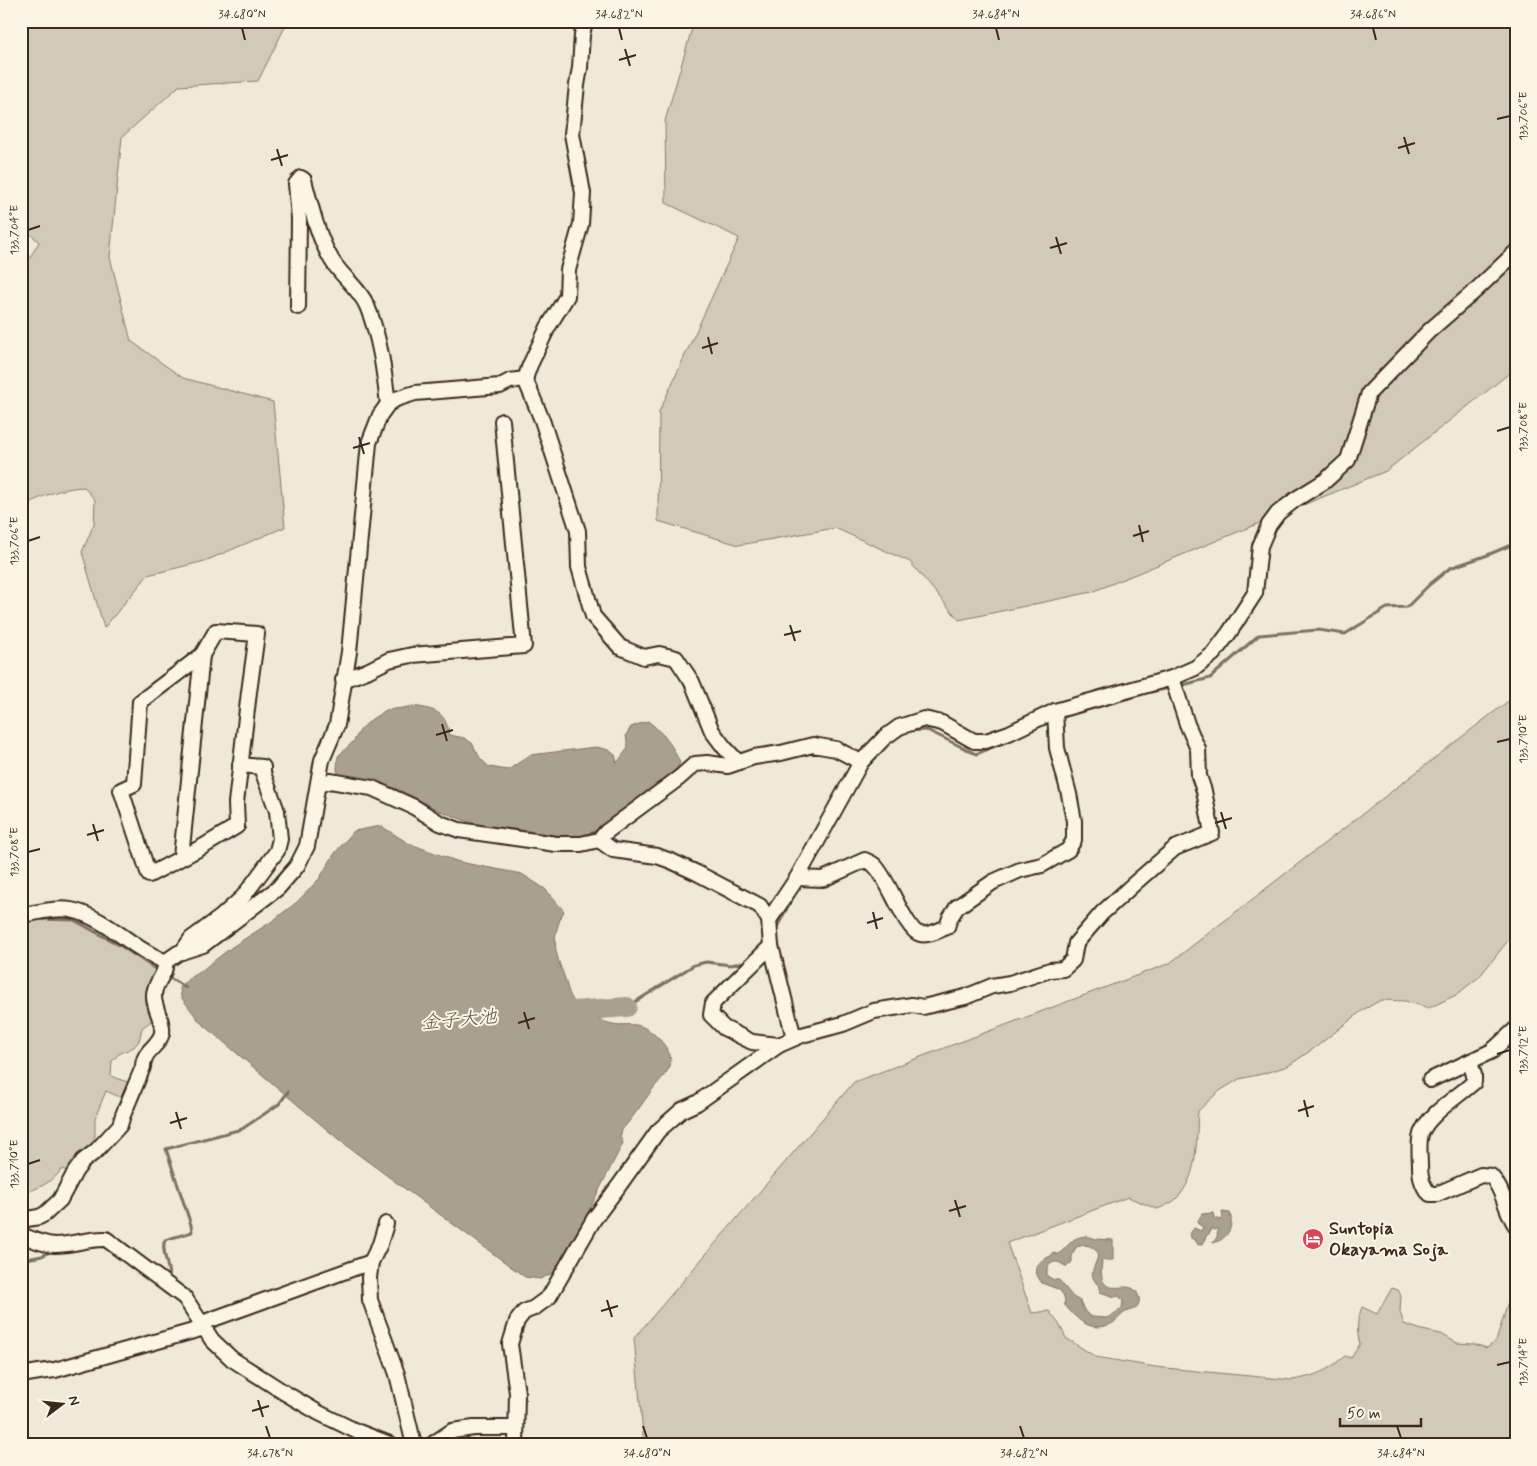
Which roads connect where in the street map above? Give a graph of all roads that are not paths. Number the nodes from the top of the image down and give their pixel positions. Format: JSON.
{"nodes":[{"id":1,"x":585,"y":21,"type":"edge"},
{"id":2,"x":1516,"y":252,"type":"edge"},
{"id":3,"x":298,"y":307,"type":"dead end"},
{"id":4,"x":525,"y":378,"type":"junction"},
{"id":5,"x":388,"y":404,"type":"junction"},
{"id":6,"x":502,"y":421,"type":"dead end"},
{"id":7,"x":202,"y":655,"type":"junction"},
{"id":8,"x":1172,"y":678,"type":"junction"},
{"id":9,"x":344,"y":680,"type":"junction"},
{"id":10,"x":1055,"y":711,"type":"junction"},
{"id":11,"x":738,"y":762,"type":"junction"},
{"id":12,"x":861,"y":762,"type":"junction"},
{"id":13,"x":240,"y":765,"type":"junction"},
{"id":14,"x":318,"y":785,"type":"junction"},
{"id":15,"x":599,"y":840,"type":"junction"},
{"id":16,"x":181,"y":857,"type":"junction"},
{"id":17,"x":803,"y":878,"type":"junction"},
{"id":18,"x":21,"y":915,"type":"edge"},
{"id":19,"x":769,"y":920,"type":"junction"},
{"id":20,"x":771,"y":946,"type":"junction"},
{"id":21,"x":182,"y":952,"type":"junction"},
{"id":22,"x":165,"y":962,"type":"junction"},
{"id":23,"x":1516,"y":1029,"type":"edge"},
{"id":24,"x":794,"y":1038,"type":"junction"},
{"id":25,"x":779,"y":1045,"type":"junction"},
{"id":26,"x":1470,"y":1062,"type":"junction"},
{"id":27,"x":1430,"y":1080,"type":"dead end"},
{"id":28,"x":21,"y":1220,"type":"edge"},
{"id":29,"x":386,"y":1224,"type":"dead end"},
{"id":30,"x":1516,"y":1226,"type":"edge"},
{"id":31,"x":21,"y":1235,"type":"edge"},
{"id":32,"x":370,"y":1262,"type":"junction"},
{"id":33,"x":203,"y":1325,"type":"junction"},
{"id":34,"x":21,"y":1376,"type":"edge"},
{"id":35,"x":516,"y":1428,"type":"junction"},
{"id":36,"x":433,"y":1444,"type":"edge"},
{"id":37,"x":392,"y":1445,"type":"edge"},
{"id":38,"x":414,"y":1445,"type":"edge"},
{"id":39,"x":516,"y":1445,"type":"edge"}],
"edges":[{"from":1,"to":4,"type":"street"},
{"from":2,"to":8,"type":"street"},
{"from":3,"to":5,"type":"street"},
{"from":4,"to":5,"type":"street"},
{"from":4,"to":11,"type":"street"},
{"from":5,"to":9,"type":"street"},
{"from":6,"to":9,"type":"street"},
{"from":7,"to":13,"type":"street"},
{"from":7,"to":16,"type":"street"},
{"from":7,"to":16,"type":"street"},
{"from":8,"to":10,"type":"street"},
{"from":8,"to":24,"type":"street"},
{"from":9,"to":14,"type":"street"},
{"from":10,"to":12,"type":"street"},
{"from":10,"to":17,"type":"street"},
{"from":11,"to":12,"type":"street"},
{"from":11,"to":15,"type":"street"},
{"from":12,"to":17,"type":"street"},
{"from":13,"to":16,"type":"street"},
{"from":13,"to":21,"type":"street"},
{"from":14,"to":15,"type":"street"},
{"from":14,"to":21,"type":"street"},
{"from":15,"to":19,"type":"street"},
{"from":17,"to":19,"type":"street"},
{"from":18,"to":22,"type":"street"},
{"from":19,"to":20,"type":"street"},
{"from":20,"to":24,"type":"street"},
{"from":20,"to":25,"type":"street"},
{"from":21,"to":22,"type":"street"},
{"from":22,"to":28,"type":"street"},
{"from":23,"to":26,"type":"street"},
{"from":24,"to":25,"type":"street"},
{"from":25,"to":35,"type":"street"},
{"from":26,"to":27,"type":"street"},
{"from":26,"to":30,"type":"street"},
{"from":29,"to":32,"type":"street"},
{"from":31,"to":33,"type":"street"},
{"from":32,"to":33,"type":"street"},
{"from":32,"to":38,"type":"street"},
{"from":33,"to":34,"type":"street"},
{"from":33,"to":37,"type":"street"},
{"from":35,"to":36,"type":"street"},
{"from":35,"to":39,"type":"street"}]}
